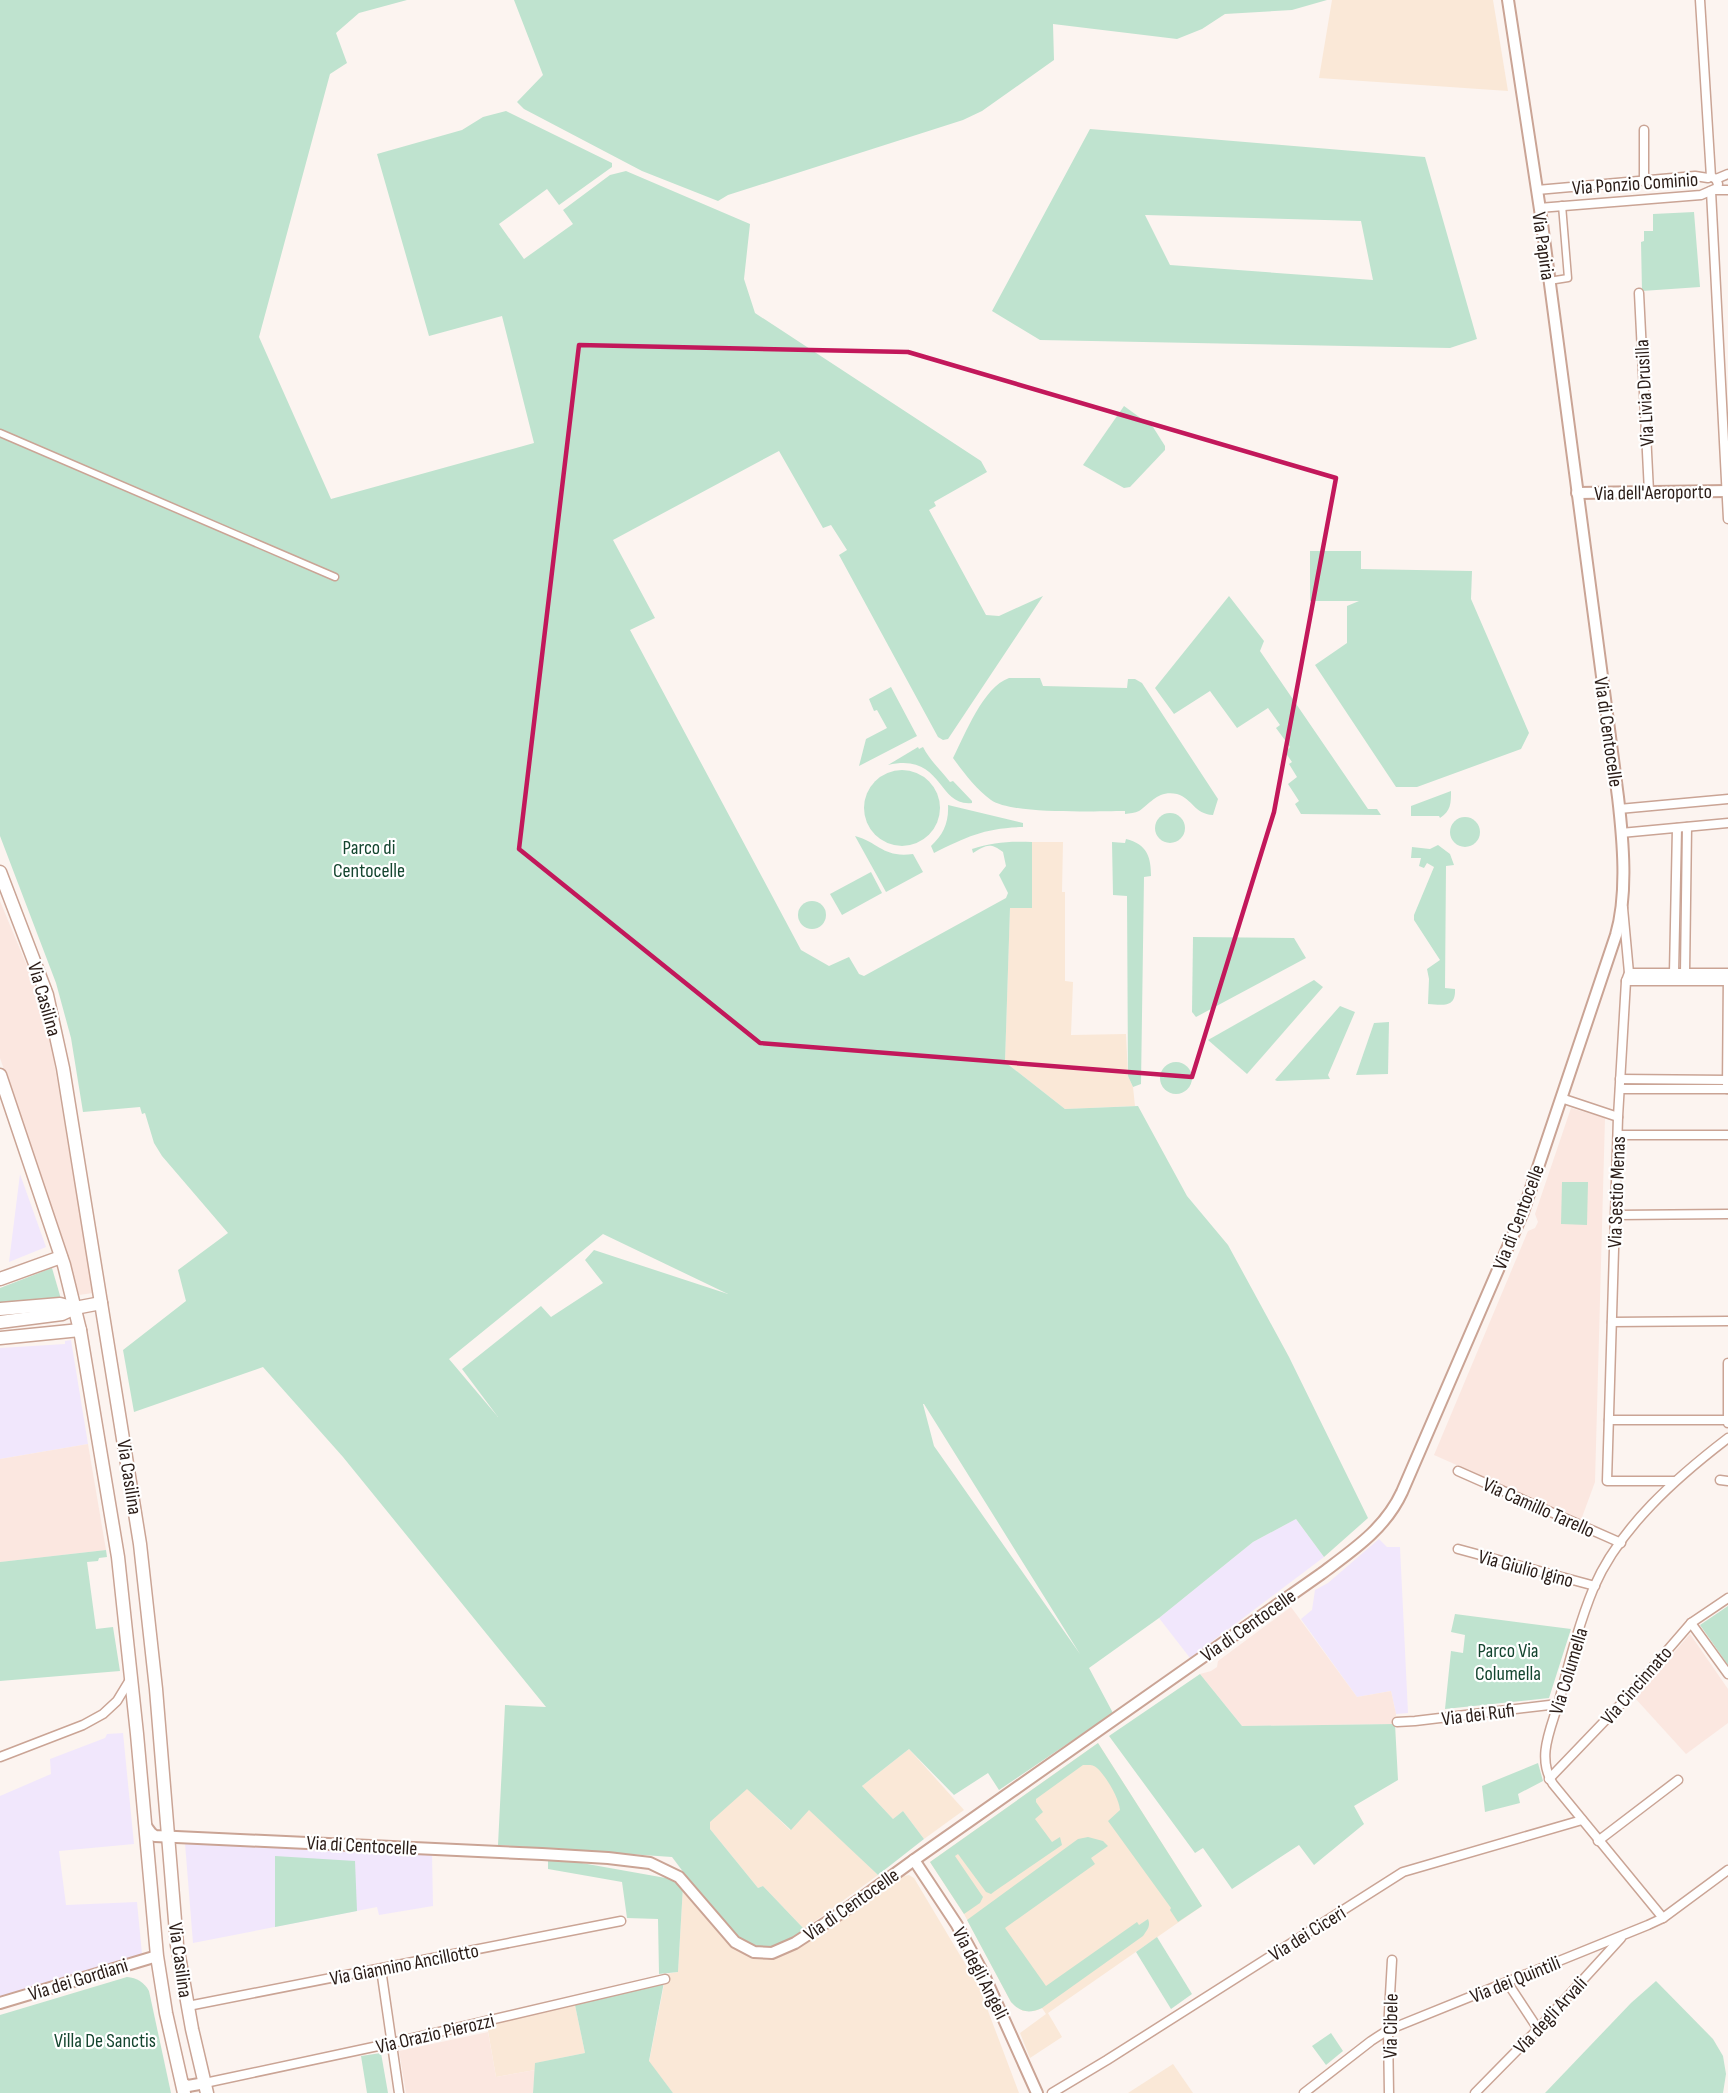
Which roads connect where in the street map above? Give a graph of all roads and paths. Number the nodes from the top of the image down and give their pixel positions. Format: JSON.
{"nodes":[{"id":1,"x":1508,"y":0,"type":"edge"},
{"id":2,"x":1700,"y":0,"type":"edge"},
{"id":3,"x":1644,"y":130,"type":"dead end"},
{"id":4,"x":1728,"y":174,"type":"edge"},
{"id":5,"x":1712,"y":178,"type":"junction"},
{"id":6,"x":1644,"y":181,"type":"junction"},
{"id":7,"x":1562,"y":188,"type":"junction"},
{"id":8,"x":1537,"y":190,"type":"junction"},
{"id":9,"x":1712,"y":190,"type":"junction"},
{"id":10,"x":1728,"y":190,"type":"edge"},
{"id":11,"x":1563,"y":205,"type":"junction"},
{"id":12,"x":1539,"y":208,"type":"junction"},
{"id":13,"x":1549,"y":281,"type":"junction"},
{"id":14,"x":1638,"y":293,"type":"dead end"},
{"id":15,"x":1726,"y":410,"type":"edge"},
{"id":16,"x":0,"y":433,"type":"edge"},
{"id":17,"x":1727,"y":491,"type":"edge"},
{"id":18,"x":1649,"y":492,"type":"junction"},
{"id":19,"x":1577,"y":493,"type":"junction"},
{"id":20,"x":1728,"y":519,"type":"edge"},
{"id":21,"x":335,"y":577,"type":"dead end"},
{"id":22,"x":1728,"y":799,"type":"edge"},
{"id":23,"x":1619,"y":809,"type":"junction"},
{"id":24,"x":1728,"y":823,"type":"edge"},
{"id":25,"x":1687,"y":827,"type":"junction"},
{"id":26,"x":1677,"y":828,"type":"junction"},
{"id":27,"x":1621,"y":833,"type":"junction"},
{"id":28,"x":0,"y":872,"type":"edge"},
{"id":29,"x":1623,"y":904,"type":"junction"},
{"id":30,"x":1674,"y":973,"type":"junction"},
{"id":31,"x":1684,"y":973,"type":"junction"},
{"id":32,"x":1728,"y":974,"type":"edge"},
{"id":33,"x":1627,"y":977,"type":"junction"},
{"id":34,"x":1728,"y":981,"type":"edge"},
{"id":35,"x":1620,"y":1079,"type":"junction"},
{"id":36,"x":1,"y":1081,"type":"edge"},
{"id":37,"x":1728,"y":1084,"type":"edge"},
{"id":38,"x":1620,"y":1089,"type":"junction"},
{"id":39,"x":1560,"y":1098,"type":"junction"},
{"id":40,"x":1618,"y":1117,"type":"junction"},
{"id":41,"x":1618,"y":1135,"type":"junction"},
{"id":42,"x":1728,"y":1136,"type":"edge"},
{"id":43,"x":1728,"y":1214,"type":"edge"},
{"id":44,"x":1616,"y":1215,"type":"junction"},
{"id":45,"x":62,"y":1257,"type":"junction"},
{"id":46,"x":0,"y":1279,"type":"edge"},
{"id":47,"x":101,"y":1303,"type":"junction"},
{"id":48,"x":75,"y":1308,"type":"junction"},
{"id":49,"x":0,"y":1309,"type":"edge"},
{"id":50,"x":1728,"y":1321,"type":"edge"},
{"id":51,"x":0,"y":1322,"type":"edge"},
{"id":52,"x":1612,"y":1322,"type":"junction"},
{"id":53,"x":80,"y":1330,"type":"junction"},
{"id":54,"x":0,"y":1338,"type":"edge"},
{"id":55,"x":1728,"y":1363,"type":"edge"},
{"id":56,"x":1609,"y":1420,"type":"junction"},
{"id":57,"x":1727,"y":1421,"type":"edge"},
{"id":58,"x":1728,"y":1438,"type":"edge"},
{"id":59,"x":1458,"y":1471,"type":"dead end"},
{"id":60,"x":1674,"y":1481,"type":"junction"},
{"id":61,"x":1621,"y":1543,"type":"junction"},
{"id":62,"x":1458,"y":1549,"type":"dead end"},
{"id":63,"x":1595,"y":1586,"type":"junction"},
{"id":64,"x":1728,"y":1598,"type":"edge"},
{"id":65,"x":1691,"y":1623,"type":"junction"},
{"id":66,"x":1728,"y":1674,"type":"edge"},
{"id":67,"x":131,"y":1677,"type":"junction"},
{"id":68,"x":1558,"y":1704,"type":"junction"},
{"id":69,"x":1397,"y":1722,"type":"dead end"},
{"id":70,"x":0,"y":1757,"type":"edge"},
{"id":71,"x":1550,"y":1779,"type":"junction"},
{"id":72,"x":1678,"y":1780,"type":"dead end"},
{"id":73,"x":1582,"y":1820,"type":"junction"},
{"id":74,"x":145,"y":1824,"type":"junction"},
{"id":75,"x":168,"y":1836,"type":"junction"},
{"id":76,"x":1598,"y":1841,"type":"junction"},
{"id":77,"x":914,"y":1860,"type":"junction"},
{"id":78,"x":1728,"y":1870,"type":"edge"},
{"id":79,"x":1663,"y":1918,"type":"junction"},
{"id":80,"x":621,"y":1921,"type":"dead end"},
{"id":81,"x":1624,"y":1936,"type":"junction"},
{"id":82,"x":157,"y":1956,"type":"junction"},
{"id":83,"x":1392,"y":1960,"type":"dead end"},
{"id":84,"x":381,"y":1969,"type":"junction"},
{"id":85,"x":665,"y":1979,"type":"dead end"},
{"id":86,"x":1507,"y":1982,"type":"junction"},
{"id":87,"x":0,"y":2003,"type":"edge"},
{"id":88,"x":188,"y":2006,"type":"junction"},
{"id":89,"x":1538,"y":2029,"type":"junction"},
{"id":90,"x":1388,"y":2030,"type":"junction"},
{"id":91,"x":392,"y":2043,"type":"junction"},
{"id":92,"x":183,"y":2088,"type":"edge"},
{"id":93,"x":206,"y":2088,"type":"edge"},
{"id":94,"x":399,"y":2093,"type":"edge"},
{"id":95,"x":1037,"y":2093,"type":"edge"},
{"id":96,"x":1052,"y":2093,"type":"edge"},
{"id":97,"x":1304,"y":2093,"type":"edge"},
{"id":98,"x":1389,"y":2093,"type":"edge"},
{"id":99,"x":1475,"y":2093,"type":"edge"}],
"edges":[{"from":1,"to":8,"type":"street","name":"Via Papiria"},
{"from":2,"to":5,"type":"street"},
{"from":3,"to":6,"type":"street"},
{"from":4,"to":5,"type":"street","name":"Via Ponzio Cominio"},
{"from":5,"to":6,"type":"street","name":"Via Ponzio Cominio"},
{"from":5,"to":9,"type":"street"},
{"from":6,"to":7,"type":"street","name":"Via Ponzio Cominio"},
{"from":7,"to":8,"type":"street","name":"Via Ponzio Cominio"},
{"from":7,"to":11,"type":"street","name":"Via Ponzio Cominio"},
{"from":8,"to":12,"type":"street","name":"Via Papiria"},
{"from":9,"to":10,"type":"street","name":"Via Ponzio Cominio"},
{"from":9,"to":11,"type":"street","name":"Via Ponzio Cominio"},
{"from":9,"to":15,"type":"street"},
{"from":11,"to":12,"type":"street","name":"Via Ponzio Cominio"},
{"from":11,"to":13,"type":"street"},
{"from":12,"to":13,"type":"street","name":"Via Papiria"},
{"from":13,"to":19,"type":"street","name":"Via Papiria"},
{"from":14,"to":18,"type":"street","name":"Via Livia Drusilla"},
{"from":15,"to":17,"type":"street"},
{"from":16,"to":21,"type":"street"},
{"from":17,"to":18,"type":"street","name":"Via dell'Aeroporto"},
{"from":17,"to":20,"type":"street"},
{"from":18,"to":19,"type":"street","name":"Via dell'Aeroporto"},
{"from":19,"to":23,"type":"street","name":"Via di Centocelle"},
{"from":22,"to":23,"type":"street"},
{"from":23,"to":27,"type":"street","name":"Via di Centocelle"},
{"from":24,"to":25,"type":"street"},
{"from":25,"to":26,"type":"street"},
{"from":25,"to":31,"type":"street"},
{"from":26,"to":27,"type":"street"},
{"from":26,"to":30,"type":"street"},
{"from":27,"to":29,"type":"street","name":"Via di Centocelle"},
{"from":28,"to":47,"type":"main road","name":"Via Casilina"},
{"from":29,"to":33,"type":"street","name":"Via Sestio Menas"},
{"from":29,"to":39,"type":"street","name":"Via di Centocelle"},
{"from":30,"to":31,"type":"street"},
{"from":30,"to":33,"type":"street"},
{"from":31,"to":32,"type":"street"},
{"from":32,"to":34,"type":"street"},
{"from":33,"to":34,"type":"street"},
{"from":33,"to":35,"type":"street","name":"Via Sestio Menas"},
{"from":34,"to":37,"type":"street"},
{"from":35,"to":37,"type":"street"},
{"from":35,"to":38,"type":"street","name":"Via Sestio Menas"},
{"from":36,"to":45,"type":"main road","name":"Via Casilina"},
{"from":37,"to":38,"type":"street"},
{"from":38,"to":40,"type":"street","name":"Via Sestio Menas"},
{"from":39,"to":40,"type":"street"},
{"from":39,"to":77,"type":"street","name":"Via di Centocelle"},
{"from":40,"to":41,"type":"street","name":"Via Sestio Menas"},
{"from":41,"to":42,"type":"street"},
{"from":41,"to":44,"type":"street","name":"Via Sestio Menas"},
{"from":43,"to":44,"type":"street"},
{"from":44,"to":52,"type":"street","name":"Via Sestio Menas"},
{"from":45,"to":46,"type":"main road"},
{"from":45,"to":48,"type":"main road","name":"Via Casilina"},
{"from":47,"to":48,"type":"main road"},
{"from":47,"to":75,"type":"main road","name":"Via Casilina"},
{"from":48,"to":49,"type":"main road"},
{"from":48,"to":51,"type":"main road"},
{"from":48,"to":53,"type":"main road","name":"Via Casilina"},
{"from":50,"to":52,"type":"street"},
{"from":52,"to":56,"type":"street","name":"Via Sestio Menas"},
{"from":53,"to":54,"type":"main road"},
{"from":53,"to":67,"type":"main road","name":"Via Casilina"},
{"from":55,"to":57,"type":"street"},
{"from":56,"to":57,"type":"street"},
{"from":56,"to":60,"type":"street","name":"Via Sestio Menas"},
{"from":58,"to":60,"type":"street","name":"Via Columella"},
{"from":59,"to":61,"type":"street","name":"Via Camillo Tarello"},
{"from":60,"to":61,"type":"street","name":"Via Columella"},
{"from":61,"to":63,"type":"street","name":"Via Columella"},
{"from":62,"to":63,"type":"street","name":"Via Giulio Igino"},
{"from":63,"to":68,"type":"street","name":"Via Columella"},
{"from":64,"to":65,"type":"street","name":"Via Cincinnato"},
{"from":65,"to":66,"type":"street"},
{"from":65,"to":71,"type":"street","name":"Via Cincinnato"},
{"from":67,"to":70,"type":"street"},
{"from":67,"to":74,"type":"main road","name":"Via Casilina"},
{"from":68,"to":69,"type":"street","name":"Via dei Rufi"},
{"from":68,"to":71,"type":"street","name":"Via Columella"},
{"from":71,"to":73,"type":"street"},
{"from":72,"to":76,"type":"street"},
{"from":73,"to":76,"type":"street"},
{"from":73,"to":96,"type":"street","name":"Via dei Ciceri"},
{"from":74,"to":75,"type":"street","name":"Via di Centocelle"},
{"from":74,"to":82,"type":"main road","name":"Via Casilina"},
{"from":75,"to":77,"type":"street","name":"Via di Centocelle"},
{"from":75,"to":88,"type":"main road","name":"Via Casilina"},
{"from":76,"to":79,"type":"street"},
{"from":77,"to":95,"type":"street","name":"Via degli Angeli"},
{"from":78,"to":79,"type":"street","name":"Via dei Quintili"},
{"from":79,"to":81,"type":"street","name":"Via dei Quintili"},
{"from":80,"to":84,"type":"street","name":"Via Giannino Ancillotto"},
{"from":81,"to":86,"type":"street","name":"Via dei Quintili"},
{"from":81,"to":89,"type":"street","name":"Via degli Arvali"},
{"from":82,"to":87,"type":"street","name":"Via dei Gordiani"},
{"from":82,"to":92,"type":"main road","name":"Via Casilina"},
{"from":83,"to":90,"type":"street","name":"Via Cibele"},
{"from":84,"to":88,"type":"street","name":"Via Giannino Ancillotto"},
{"from":84,"to":91,"type":"street"},
{"from":85,"to":91,"type":"street","name":"Via Orazio Pierozzi"},
{"from":86,"to":89,"type":"street"},
{"from":86,"to":90,"type":"street","name":"Via dei Quintili"},
{"from":88,"to":93,"type":"main road","name":"Via Casilina"},
{"from":89,"to":99,"type":"street","name":"Via degli Arvali"},
{"from":90,"to":97,"type":"street","name":"Via dei Quintili"},
{"from":90,"to":98,"type":"street","name":"Via Cibele"},
{"from":91,"to":93,"type":"street","name":"Via Orazio Pierozzi"},
{"from":91,"to":94,"type":"street"},
{"from":92,"to":93,"type":"street"}]}
